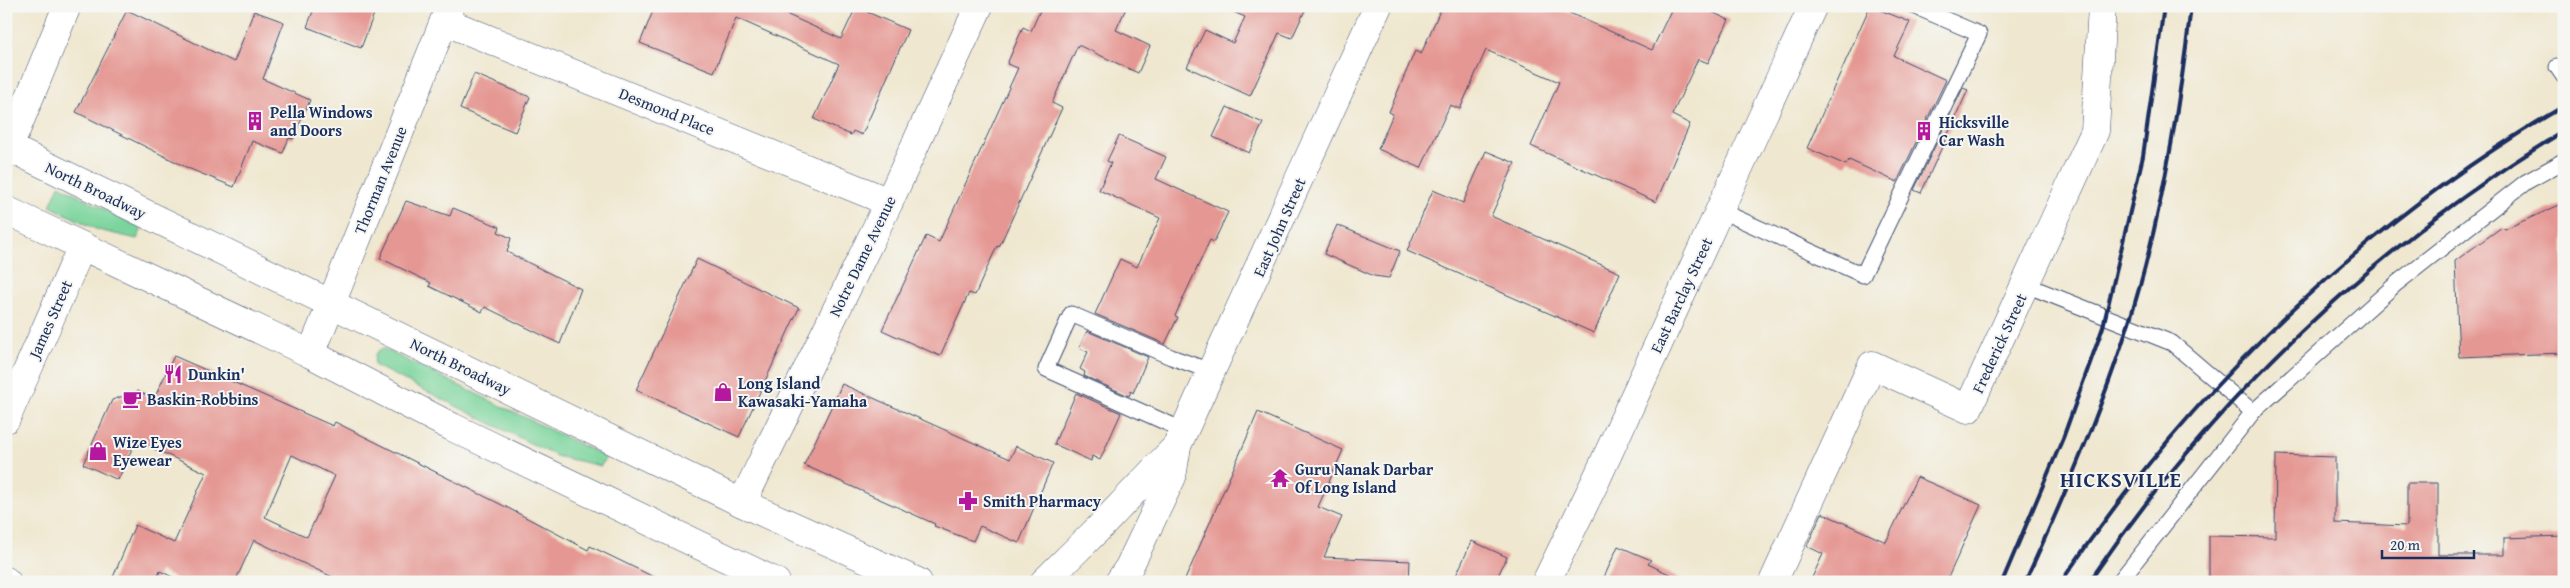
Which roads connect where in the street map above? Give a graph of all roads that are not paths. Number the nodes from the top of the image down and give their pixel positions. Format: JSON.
{"nodes":[{"id":1,"x":67,"y":6,"type":"edge"},
{"id":2,"x":979,"y":6,"type":"edge"},
{"id":3,"x":1378,"y":6,"type":"edge"},
{"id":4,"x":1812,"y":6,"type":"edge"},
{"id":5,"x":1914,"y":6,"type":"edge"},
{"id":6,"x":2102,"y":6,"type":"edge"},
{"id":7,"x":447,"y":14,"type":"edge"},
{"id":8,"x":7,"y":150,"type":"edge"},
{"id":9,"x":2564,"y":161,"type":"edge"},
{"id":10,"x":889,"y":202,"type":"junction"},
{"id":11,"x":6,"y":210,"type":"edge"},
{"id":12,"x":1719,"y":210,"type":"junction"},
{"id":13,"x":82,"y":246,"type":"junction"},
{"id":14,"x":2026,"y":285,"type":"junction"},
{"id":15,"x":330,"y":304,"type":"junction"},
{"id":16,"x":311,"y":354,"type":"junction"},
{"id":17,"x":1213,"y":372,"type":"junction"},
{"id":18,"x":2253,"y":412,"type":"junction"},
{"id":19,"x":6,"y":419,"type":"edge"},
{"id":20,"x":1181,"y":439,"type":"junction"},
{"id":21,"x":742,"y":504,"type":"junction"},
{"id":22,"x":776,"y":582,"type":"edge"},
{"id":23,"x":918,"y":582,"type":"edge"},
{"id":24,"x":1044,"y":582,"type":"edge"},
{"id":25,"x":1119,"y":582,"type":"edge"},
{"id":26,"x":1546,"y":582,"type":"edge"},
{"id":27,"x":1773,"y":582,"type":"edge"},
{"id":28,"x":2119,"y":582,"type":"edge"}],
"edges":[{"from":1,"to":8,"type":"street"},
{"from":2,"to":10,"type":"street","name":"Notre Dame Avenue"},
{"from":3,"to":17,"type":"street","name":"East John Street"},
{"from":4,"to":12,"type":"street","name":"East Barclay Street"},
{"from":5,"to":12,"type":"lane"},
{"from":6,"to":14,"type":"street","name":"Frederick Street"},
{"from":7,"to":10,"type":"street","name":"Desmond Place"},
{"from":7,"to":15,"type":"street","name":"Thorman Avenue"},
{"from":8,"to":15,"type":"street","name":"North Broadway"},
{"from":9,"to":18,"type":"lane"},
{"from":10,"to":21,"type":"street","name":"Notre Dame Avenue"},
{"from":11,"to":13,"type":"street"},
{"from":12,"to":26,"type":"street","name":"East Barclay Street"},
{"from":13,"to":16,"type":"street"},
{"from":13,"to":19,"type":"street","name":"James Street"},
{"from":14,"to":18,"type":"lane"},
{"from":14,"to":27,"type":"street","name":"Frederick Street"},
{"from":15,"to":16,"type":"street","name":"Thorman Avenue"},
{"from":15,"to":21,"type":"street","name":"North Broadway"},
{"from":16,"to":22,"type":"street"},
{"from":17,"to":20,"type":"street","name":"East John Street"},
{"from":17,"to":20,"type":"lane"},
{"from":18,"to":28,"type":"lane"},
{"from":20,"to":24,"type":"street","name":"East John Street"},
{"from":20,"to":25,"type":"street","name":"East John Street"},
{"from":21,"to":23,"type":"street","name":"North Broadway"}]}
